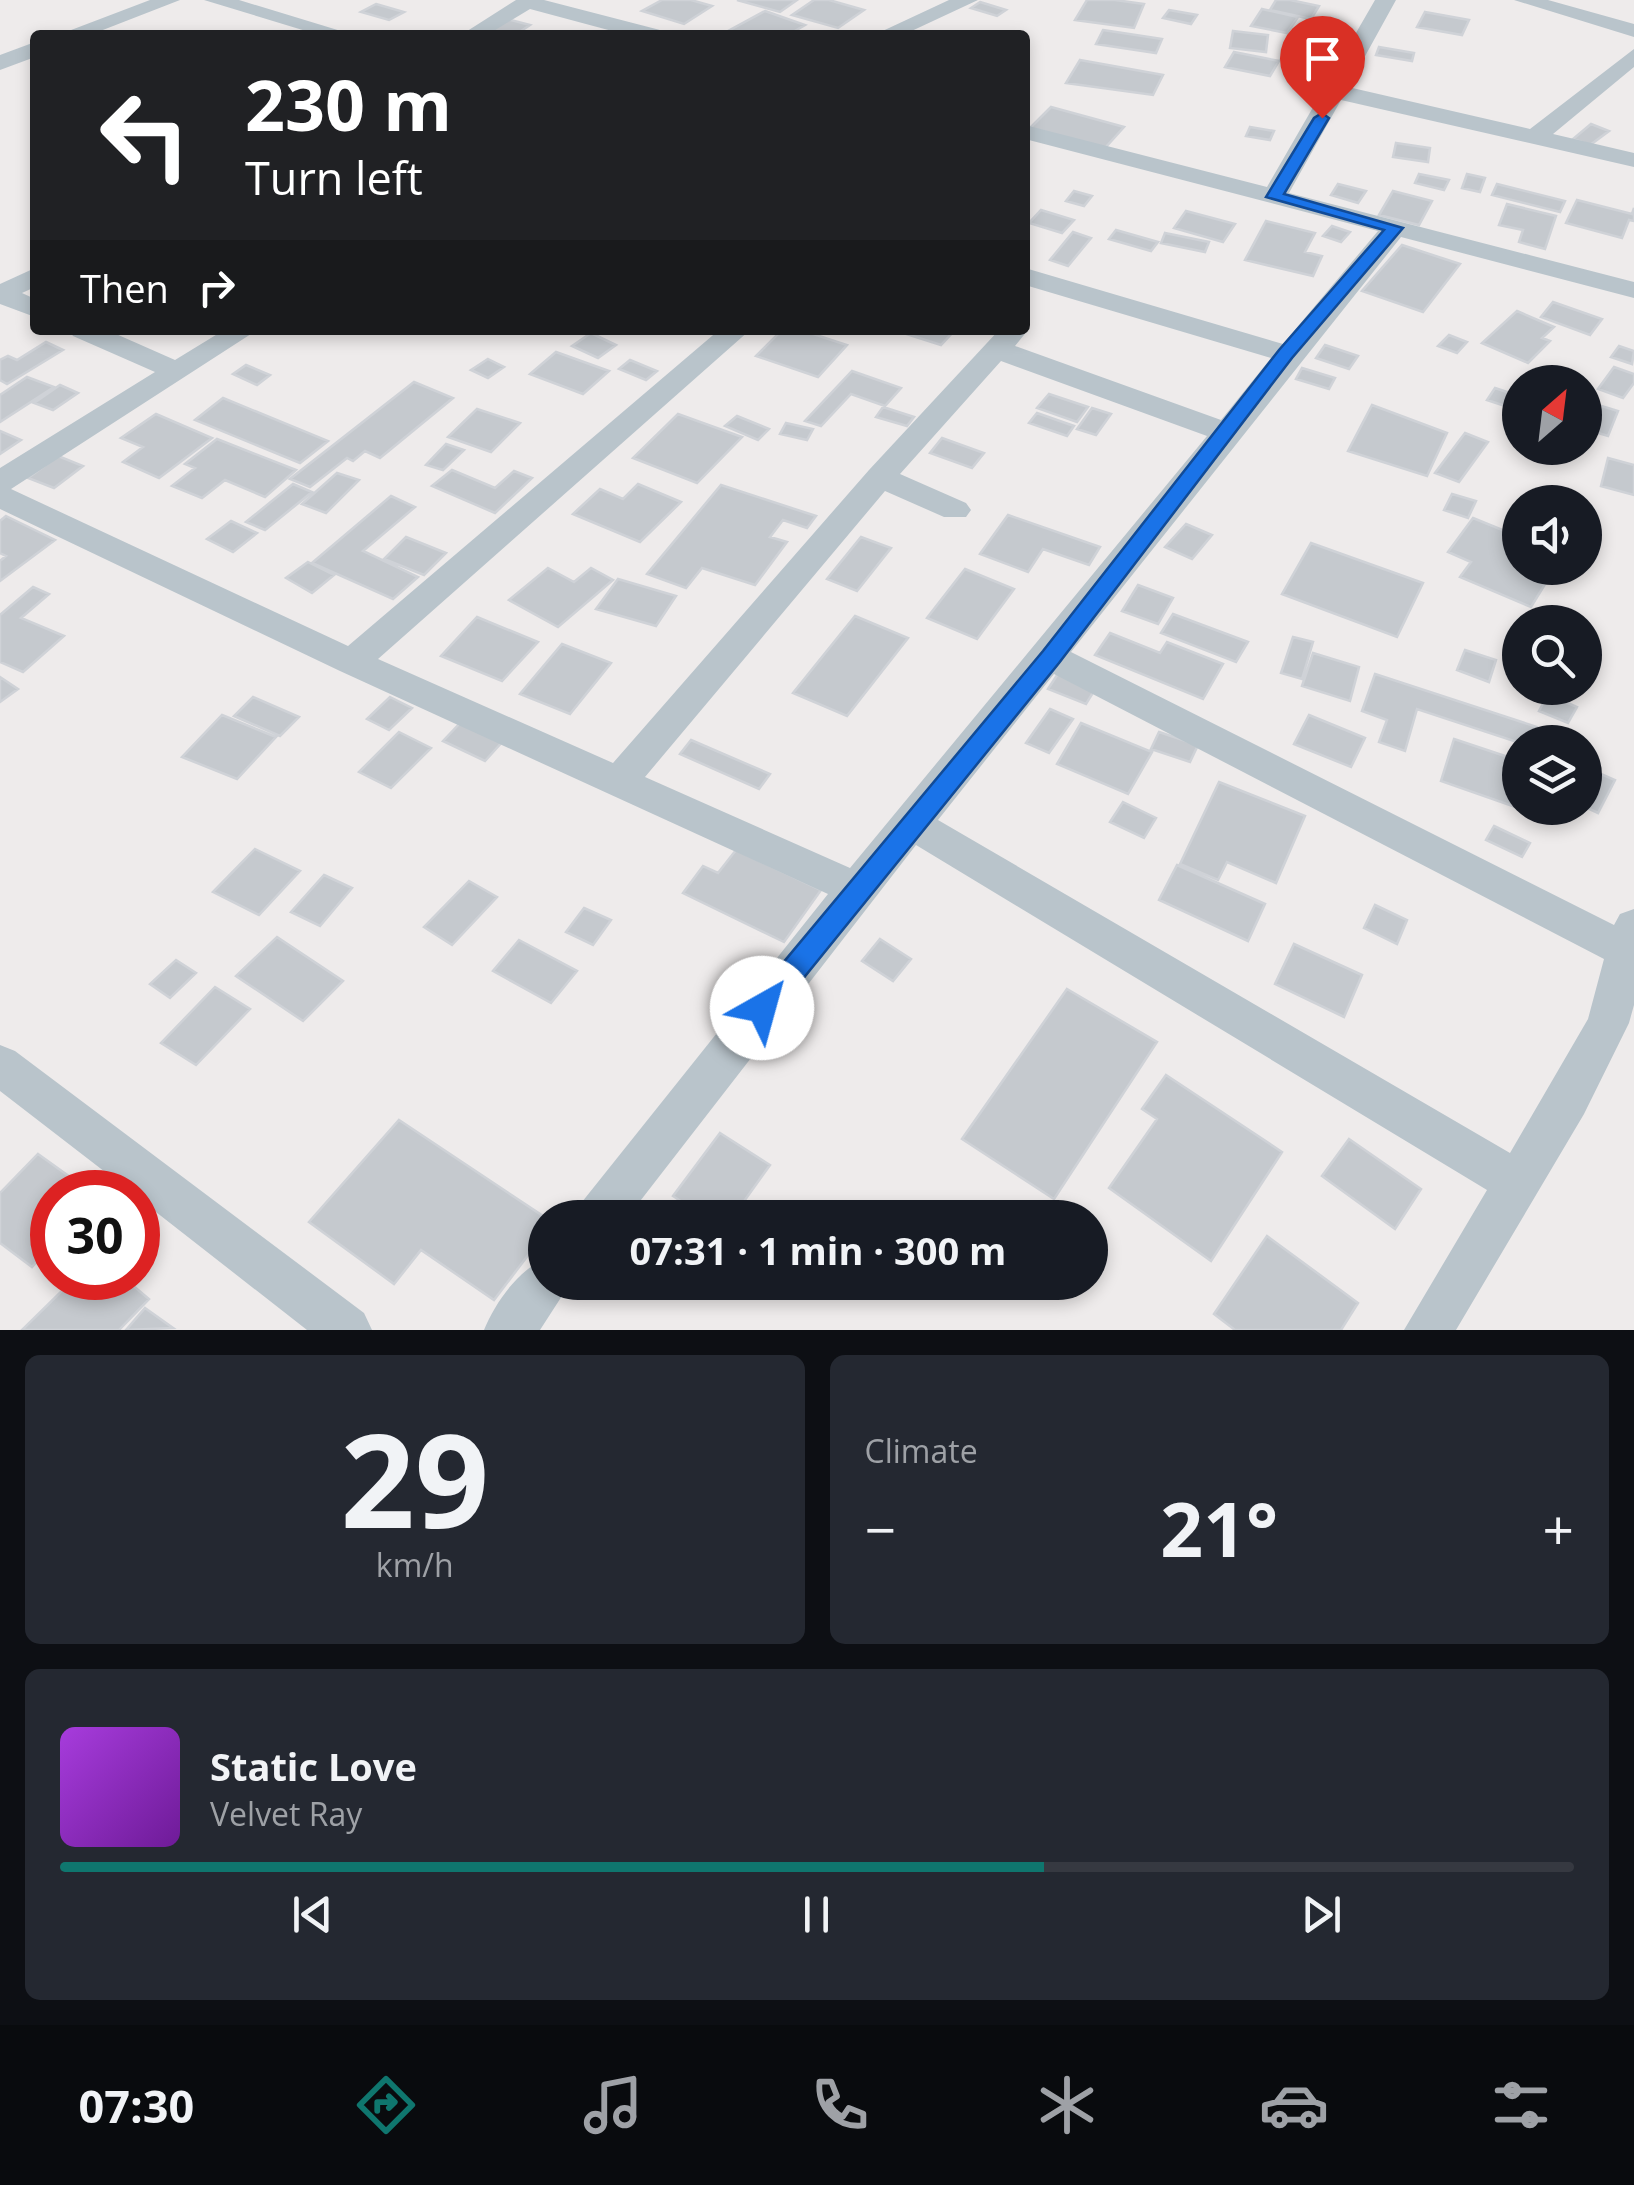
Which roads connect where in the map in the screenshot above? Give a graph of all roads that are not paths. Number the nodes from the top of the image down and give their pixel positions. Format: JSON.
{"nodes":[{"id":1,"x":95,"y":0,"type":"edge"},
{"id":2,"x":170,"y":0,"type":"edge"},
{"id":3,"x":215,"y":0,"type":"edge"},
{"id":4,"x":967,"y":0,"type":"edge"},
{"id":5,"x":1386,"y":0,"type":"edge"},
{"id":6,"x":1525,"y":0,"type":"edge"},
{"id":7,"x":529,"y":1,"type":"edge"},
{"id":8,"x":125,"y":13,"type":"junction"},
{"id":9,"x":82,"y":30,"type":"edge"},
{"id":10,"x":325,"y":30,"type":"edge"},
{"id":11,"x":480,"y":30,"type":"edge"},
{"id":12,"x":634,"y":30,"type":"edge"},
{"id":13,"x":897,"y":30,"type":"edge"},
{"id":14,"x":1634,"y":30,"type":"edge"},
{"id":15,"x":30,"y":51,"type":"edge"},
{"id":16,"x":1634,"y":56,"type":"edge"},
{"id":17,"x":0,"y":63,"type":"edge"},
{"id":18,"x":1338,"y":92,"type":"junction"},
{"id":19,"x":1030,"y":133,"type":"edge"},
{"id":20,"x":1536,"y":136,"type":"junction"},
{"id":21,"x":1634,"y":160,"type":"edge"},
{"id":22,"x":1274,"y":197,"type":"junction"},
{"id":23,"x":1395,"y":228,"type":"junction"},
{"id":24,"x":30,"y":279,"type":"edge"},
{"id":25,"x":1038,"y":280,"type":"edge"},
{"id":26,"x":1634,"y":290,"type":"edge"},
{"id":27,"x":1,"y":294,"type":"edge"},
{"id":28,"x":30,"y":307,"type":"edge"},
{"id":29,"x":94,"y":335,"type":"edge"},
{"id":30,"x":234,"y":335,"type":"edge"},
{"id":31,"x":730,"y":335,"type":"edge"},
{"id":32,"x":1006,"y":340,"type":"edge"},
{"id":33,"x":1286,"y":354,"type":"junction"},
{"id":34,"x":176,"y":371,"type":"junction"},
{"id":35,"x":1226,"y":432,"type":"junction"},
{"id":36,"x":880,"y":477,"type":"junction"},
{"id":37,"x":0,"y":482,"type":"edge"},
{"id":38,"x":0,"y":496,"type":"edge"},
{"id":39,"x":955,"y":510,"type":"dead end"},
{"id":40,"x":1051,"y":657,"type":"junction"},
{"id":41,"x":352,"y":662,"type":"junction"},
{"id":42,"x":618,"y":783,"type":"junction"},
{"id":43,"x":912,"y":824,"type":"junction"},
{"id":44,"x":856,"y":889,"type":"junction"},
{"id":45,"x":1631,"y":938,"type":"edge"},
{"id":46,"x":0,"y":1064,"type":"edge"},
{"id":47,"x":1516,"y":1182,"type":"junction"},
{"id":48,"x":612,"y":1200,"type":"edge"},
{"id":49,"x":532,"y":1300,"type":"edge"},
{"id":50,"x":348,"y":1330,"type":"edge"},
{"id":51,"x":509,"y":1330,"type":"edge"},
{"id":52,"x":1428,"y":1330,"type":"edge"}],
"edges":[{"from":1,"to":8,"type":"street"},
{"from":2,"to":8,"type":"street"},
{"from":3,"to":10,"type":"street"},
{"from":4,"to":13,"type":"street"},
{"from":5,"to":18,"type":"street"},
{"from":6,"to":14,"type":"street"},
{"from":7,"to":11,"type":"street"},
{"from":7,"to":12,"type":"street"},
{"from":8,"to":9,"type":"street"},
{"from":15,"to":17,"type":"street"},
{"from":16,"to":20,"type":"street"},
{"from":18,"to":20,"type":"street"},
{"from":18,"to":22,"type":"street"},
{"from":19,"to":22,"type":"street"},
{"from":20,"to":21,"type":"street"},
{"from":22,"to":23,"type":"street"},
{"from":23,"to":26,"type":"street"},
{"from":23,"to":33,"type":"street"},
{"from":24,"to":27,"type":"street"},
{"from":25,"to":33,"type":"street"},
{"from":27,"to":28,"type":"street"},
{"from":29,"to":34,"type":"street"},
{"from":30,"to":34,"type":"street"},
{"from":31,"to":41,"type":"street"},
{"from":32,"to":35,"type":"street"},
{"from":32,"to":36,"type":"street"},
{"from":33,"to":35,"type":"street"},
{"from":34,"to":37,"type":"street"},
{"from":35,"to":40,"type":"street"},
{"from":36,"to":39,"type":"street"},
{"from":36,"to":42,"type":"street"},
{"from":38,"to":41,"type":"street"},
{"from":40,"to":43,"type":"street"},
{"from":40,"to":45,"type":"street"},
{"from":41,"to":42,"type":"street"},
{"from":42,"to":44,"type":"street"},
{"from":43,"to":44,"type":"street"},
{"from":43,"to":47,"type":"street"},
{"from":44,"to":48,"type":"street"},
{"from":45,"to":47,"type":"street"},
{"from":46,"to":50,"type":"street"},
{"from":47,"to":52,"type":"street"},
{"from":49,"to":51,"type":"street"}]}
